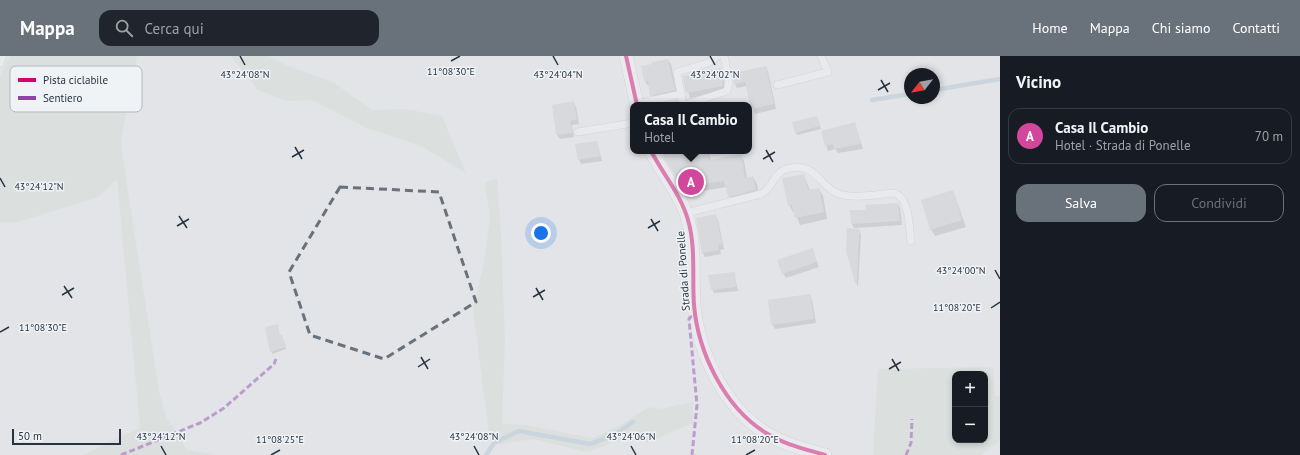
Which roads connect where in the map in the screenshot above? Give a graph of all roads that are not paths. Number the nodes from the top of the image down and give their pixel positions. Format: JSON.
{"nodes":[{"id":1,"x":3,"y":56,"type":"edge"},
{"id":2,"x":626,"y":56,"type":"edge"},
{"id":3,"x":718,"y":56,"type":"edge"},
{"id":4,"x":724,"y":56,"type":"edge"},
{"id":5,"x":821,"y":56,"type":"edge"},
{"id":6,"x":0,"y":63,"type":"edge"},
{"id":7,"x":777,"y":84,"type":"dead end"},
{"id":8,"x":681,"y":94,"type":"junction"},
{"id":9,"x":636,"y":102,"type":"edge"},
{"id":10,"x":649,"y":102,"type":"edge"},
{"id":11,"x":683,"y":102,"type":"edge"},
{"id":12,"x":693,"y":102,"type":"edge"},
{"id":13,"x":630,"y":123,"type":"edge"},
{"id":14,"x":578,"y":132,"type":"dead end"},
{"id":15,"x":653,"y":154,"type":"edge"},
{"id":16,"x":686,"y":213,"type":"junction"},
{"id":17,"x":911,"y":240,"type":"dead end"},
{"id":18,"x":825,"y":455,"type":"edge"}],
"edges":[{"from":1,"to":6,"type":"lane"},
{"from":2,"to":9,"type":"street"},
{"from":3,"to":8,"type":"lane"},
{"from":4,"to":12,"type":"lane"},
{"from":5,"to":7,"type":"lane"},
{"from":8,"to":10,"type":"lane"},
{"from":8,"to":11,"type":"lane"},
{"from":13,"to":14,"type":"lane"},
{"from":15,"to":16,"type":"street","name":"Strada di Ponelle"},
{"from":16,"to":17,"type":"lane"},
{"from":16,"to":18,"type":"street","name":"Strada di Ponelle"}]}
